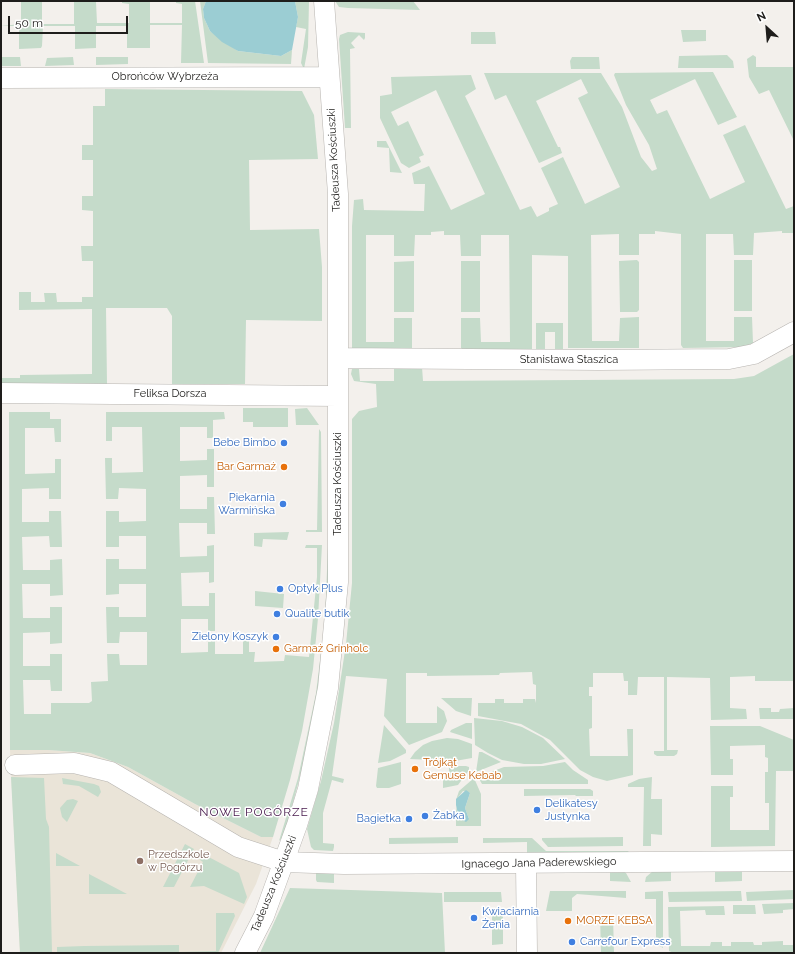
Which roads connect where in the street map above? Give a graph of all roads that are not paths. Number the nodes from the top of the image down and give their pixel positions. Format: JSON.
{"nodes":[{"id":1,"x":324,"y":1,"type":"edge"},
{"id":2,"x":329,"y":77,"type":"junction"},
{"id":3,"x":1,"y":78,"type":"edge"},
{"id":4,"x":794,"y":332,"type":"edge"},
{"id":5,"x":339,"y":358,"type":"junction"},
{"id":6,"x":1,"y":393,"type":"edge"},
{"id":7,"x":338,"y":396,"type":"junction"},
{"id":8,"x":15,"y":765,"type":"dead end"},
{"id":9,"x":794,"y":861,"type":"edge"},
{"id":10,"x":284,"y":862,"type":"junction"},
{"id":11,"x":526,"y":864,"type":"junction"},
{"id":12,"x":245,"y":953,"type":"edge"},
{"id":13,"x":527,"y":953,"type":"edge"}],
"edges":[{"from":1,"to":2,"type":"street","name":"Tadeusza Kościuszki"},
{"from":2,"to":3,"type":"street","name":"Obrońców Wybrzeża"},
{"from":2,"to":5,"type":"street","name":"Tadeusza Kościuszki"},
{"from":4,"to":5,"type":"street","name":"Stanisława Staszica"},
{"from":5,"to":7,"type":"street","name":"Tadeusza Kościuszki"},
{"from":6,"to":7,"type":"street","name":"Feliksa Dorsza"},
{"from":7,"to":10,"type":"street","name":"Tadeusza Kościuszki"},
{"from":8,"to":10,"type":"street","name":"Ignacego Jana Paderewskiego"},
{"from":9,"to":11,"type":"street","name":"Ignacego Jana Paderewskiego"},
{"from":10,"to":11,"type":"street","name":"Ignacego Jana Paderewskiego"},
{"from":10,"to":12,"type":"street","name":"Tadeusza Kościuszki"},
{"from":11,"to":13,"type":"street"}]}
